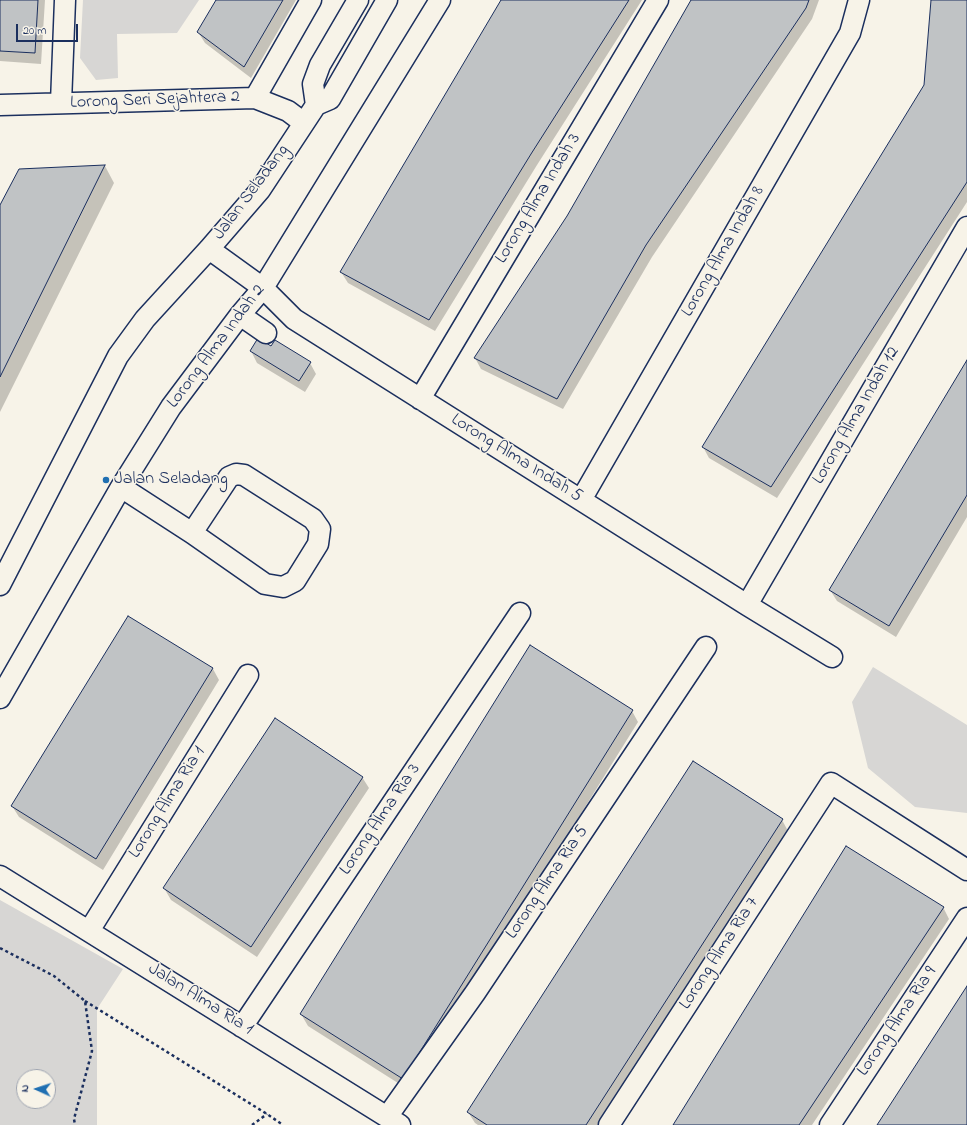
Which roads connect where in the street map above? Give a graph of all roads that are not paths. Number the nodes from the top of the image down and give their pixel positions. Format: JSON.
{"nodes":[{"id":1,"x":65,"y":0,"type":"edge"},
{"id":2,"x":311,"y":0,"type":"edge"},
{"id":3,"x":358,"y":0,"type":"edge"},
{"id":4,"x":387,"y":0,"type":"edge"},
{"id":5,"x":440,"y":0,"type":"edge"},
{"id":6,"x":658,"y":0,"type":"edge"},
{"id":7,"x":859,"y":0,"type":"edge"},
{"id":8,"x":255,"y":98,"type":"junction"},
{"id":9,"x":61,"y":103,"type":"junction"},
{"id":10,"x":0,"y":105,"type":"edge"},
{"id":11,"x":316,"y":105,"type":"junction"},
{"id":12,"x":304,"y":124,"type":"junction"},
{"id":13,"x":967,"y":226,"type":"edge"},
{"id":14,"x":210,"y":249,"type":"junction"},
{"id":15,"x":263,"y":288,"type":"junction"},
{"id":16,"x":240,"y":315,"type":"junction"},
{"id":17,"x":266,"y":333,"type":"dead end"},
{"id":18,"x":420,"y":399,"type":"junction"},
{"id":19,"x":121,"y":487,"type":"junction"},
{"id":20,"x":581,"y":500,"type":"junction"},
{"id":21,"x":192,"y":533,"type":"junction"},
{"id":22,"x":0,"y":585,"type":"edge"},
{"id":23,"x":747,"y":605,"type":"junction"},
{"id":24,"x":520,"y":613,"type":"dead end"},
{"id":25,"x":706,"y":647,"type":"dead end"},
{"id":26,"x":832,"y":657,"type":"dead end"},
{"id":27,"x":248,"y":675,"type":"dead end"},
{"id":28,"x":0,"y":698,"type":"edge"},
{"id":29,"x":967,"y":870,"type":"edge"},
{"id":30,"x":0,"y":876,"type":"edge"},
{"id":31,"x":967,"y":918,"type":"edge"},
{"id":32,"x":89,"y":931,"type":"junction"},
{"id":33,"x":242,"y":1027,"type":"junction"},
{"id":34,"x":393,"y":1121,"type":"edge"},
{"id":35,"x":609,"y":1125,"type":"edge"},
{"id":36,"x":830,"y":1125,"type":"edge"}],
"edges":[{"from":1,"to":9,"type":"street"},
{"from":2,"to":8,"type":"street"},
{"from":3,"to":11,"type":"street"},
{"from":4,"to":11,"type":"street","name":"Jalan Seladang"},
{"from":5,"to":15,"type":"street","name":"Lorong Alma Indah 2"},
{"from":6,"to":18,"type":"street","name":"Lorong Alma Indah 3"},
{"from":7,"to":20,"type":"street","name":"Lorong Alma Indah 8"},
{"from":8,"to":9,"type":"street","name":"Lorong Seri Sejahtera 2"},
{"from":8,"to":12,"type":"street","name":"Lorong Seri Sejahtera 2"},
{"from":9,"to":10,"type":"street","name":"Lorong Seri Sejahtera 2"},
{"from":11,"to":12,"type":"street","name":"Jalan Seladang"},
{"from":12,"to":14,"type":"street","name":"Jalan Seladang"},
{"from":13,"to":23,"type":"street","name":"Lorong Alma Indah 12"},
{"from":14,"to":15,"type":"street","name":"Lorong Alma Indah 5"},
{"from":14,"to":22,"type":"street","name":"Jalan Seladang"},
{"from":15,"to":16,"type":"street","name":"Lorong Alma Indah 2"},
{"from":15,"to":18,"type":"street","name":"Lorong Alma Indah 5"},
{"from":16,"to":17,"type":"street"},
{"from":16,"to":19,"type":"street","name":"Lorong Alma Indah 2"},
{"from":18,"to":20,"type":"street","name":"Lorong Alma Indah 5"},
{"from":19,"to":21,"type":"street"},
{"from":19,"to":28,"type":"street","name":"Lorong Alma Indah 2"},
{"from":20,"to":23,"type":"street","name":"Lorong Alma Indah 5"},
{"from":21,"to":21,"type":"street"},
{"from":23,"to":26,"type":"street","name":"Lorong Alma Indah 5"},
{"from":24,"to":33,"type":"street","name":"Lorong Alma Ria 3"},
{"from":25,"to":34,"type":"street","name":"Lorong Alma Ria 5"},
{"from":27,"to":32,"type":"street","name":"Lorong Alma Ria 1"},
{"from":29,"to":35,"type":"street","name":"Lorong Alma Ria 7"},
{"from":30,"to":32,"type":"street","name":"Jalan Alma Ria 1"},
{"from":31,"to":36,"type":"street","name":"Lorong Alma Ria 9"},
{"from":32,"to":33,"type":"street","name":"Jalan Alma Ria 1"},
{"from":33,"to":34,"type":"street","name":"Jalan Alma Ria 1"}]}
